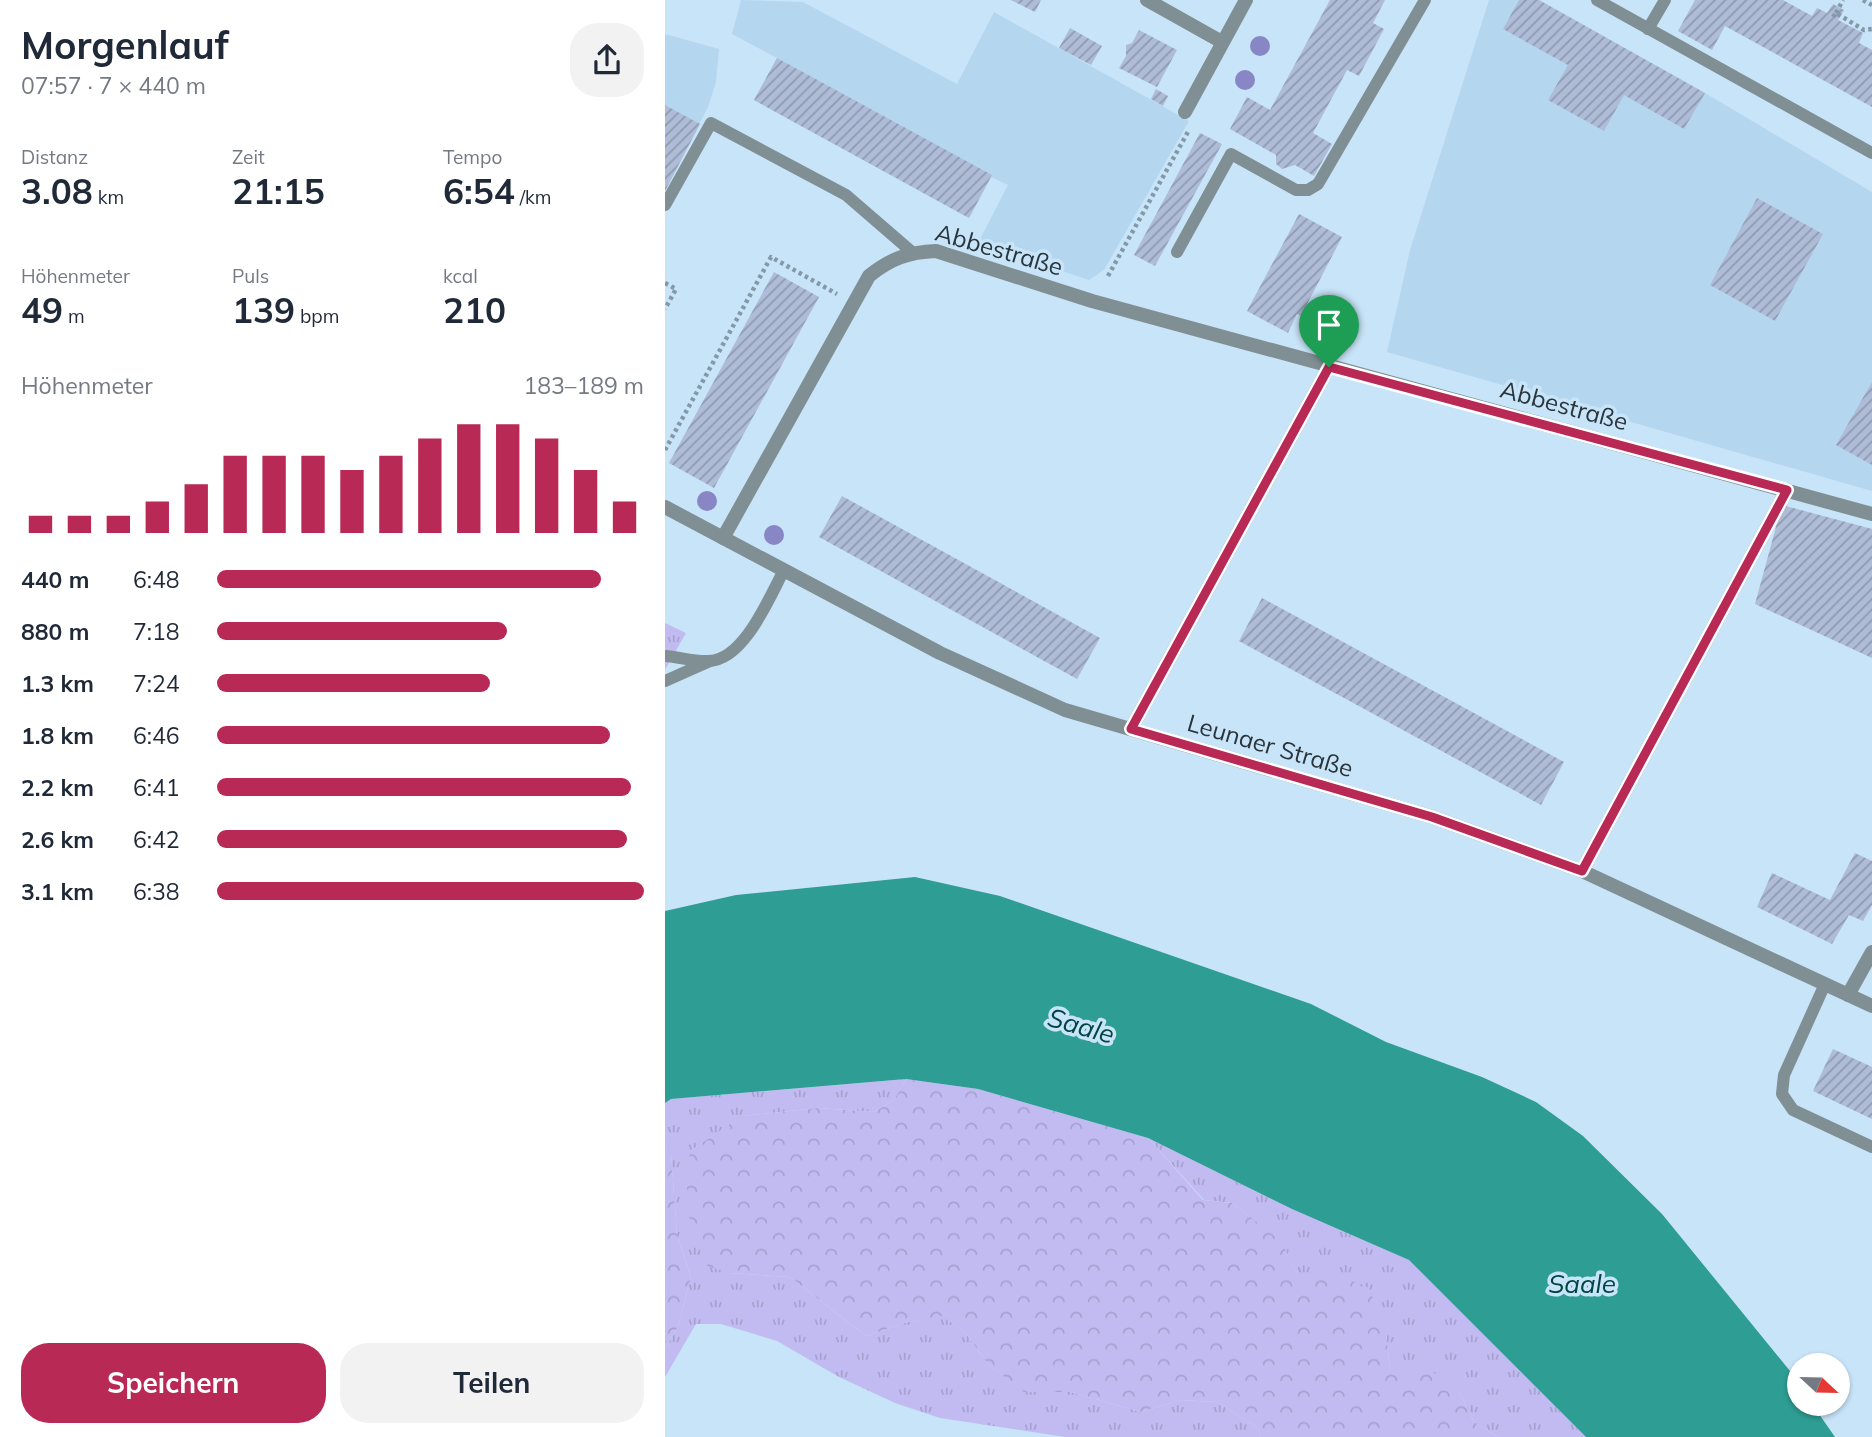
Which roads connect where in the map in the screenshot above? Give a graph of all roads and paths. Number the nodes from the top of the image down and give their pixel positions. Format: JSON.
{"nodes":[{"id":1,"x":1147,"y":0,"type":"edge"},
{"id":2,"x":1246,"y":0,"type":"edge"},
{"id":3,"x":1425,"y":0,"type":"edge"},
{"id":4,"x":1597,"y":0,"type":"edge"},
{"id":5,"x":1665,"y":0,"type":"edge"},
{"id":6,"x":1843,"y":0,"type":"edge"},
{"id":7,"x":1863,"y":0,"type":"edge"},
{"id":8,"x":1872,"y":5,"type":"edge"},
{"id":9,"x":1649,"y":29,"type":"junction"},
{"id":10,"x":1872,"y":29,"type":"edge"},
{"id":11,"x":1222,"y":42,"type":"junction"},
{"id":12,"x":1185,"y":112,"type":"dead end"},
{"id":13,"x":1190,"y":127,"type":"dead end"},
{"id":14,"x":1872,"y":153,"type":"edge"},
{"id":15,"x":665,"y":205,"type":"edge"},
{"id":16,"x":912,"y":252,"type":"junction"},
{"id":17,"x":1177,"y":252,"type":"dead end"},
{"id":18,"x":1108,"y":276,"type":"dead end"},
{"id":19,"x":665,"y":282,"type":"edge"},
{"id":20,"x":841,"y":296,"type":"dead end"},
{"id":21,"x":665,"y":309,"type":"edge"},
{"id":22,"x":1329,"y":367,"type":"junction"},
{"id":23,"x":665,"y":450,"type":"edge"},
{"id":24,"x":1787,"y":490,"type":"junction"},
{"id":25,"x":665,"y":507,"type":"edge"},
{"id":26,"x":1872,"y":514,"type":"edge"},
{"id":27,"x":723,"y":538,"type":"junction"},
{"id":28,"x":784,"y":570,"type":"junction"},
{"id":29,"x":665,"y":656,"type":"edge"},
{"id":30,"x":710,"y":661,"type":"junction"},
{"id":31,"x":665,"y":681,"type":"edge"},
{"id":32,"x":1131,"y":729,"type":"junction"},
{"id":33,"x":1582,"y":871,"type":"junction"},
{"id":34,"x":1872,"y":952,"type":"edge"},
{"id":35,"x":1825,"y":984,"type":"junction"},
{"id":36,"x":1848,"y":995,"type":"junction"},
{"id":37,"x":1872,"y":1006,"type":"edge"},
{"id":38,"x":1872,"y":1147,"type":"edge"}],
"edges":[{"from":1,"to":11,"type":"street"},
{"from":2,"to":11,"type":"street"},
{"from":3,"to":17,"type":"lane"},
{"from":4,"to":9,"type":"lane"},
{"from":5,"to":9,"type":"lane"},
{"from":6,"to":10,"type":"path"},
{"from":7,"to":8,"type":"path"},
{"from":9,"to":14,"type":"lane"},
{"from":11,"to":12,"type":"street"},
{"from":13,"to":18,"type":"path"},
{"from":15,"to":16,"type":"lane"},
{"from":16,"to":22,"type":"street","name":"Abbestraße"},
{"from":16,"to":27,"type":"street","name":"Abbestraße"},
{"from":19,"to":21,"type":"path"},
{"from":20,"to":23,"type":"path"},
{"from":22,"to":24,"type":"street","name":"Abbestraße"},
{"from":22,"to":32,"type":"street"},
{"from":24,"to":26,"type":"street","name":"Abbestraße"},
{"from":24,"to":33,"type":"street"},
{"from":25,"to":27,"type":"street","name":"Leunaer Straße"},
{"from":27,"to":28,"type":"street","name":"Leunaer Straße"},
{"from":28,"to":30,"type":"lane"},
{"from":28,"to":32,"type":"street","name":"Leunaer Straße"},
{"from":29,"to":30,"type":"lane"},
{"from":30,"to":31,"type":"lane"},
{"from":32,"to":33,"type":"street","name":"Leunaer Straße"},
{"from":33,"to":35,"type":"street","name":"Leunaer Straße"},
{"from":34,"to":36,"type":"street"},
{"from":35,"to":36,"type":"street","name":"Leunaer Straße"},
{"from":35,"to":38,"type":"lane"},
{"from":36,"to":37,"type":"street","name":"Leunaer Straße"}]}
